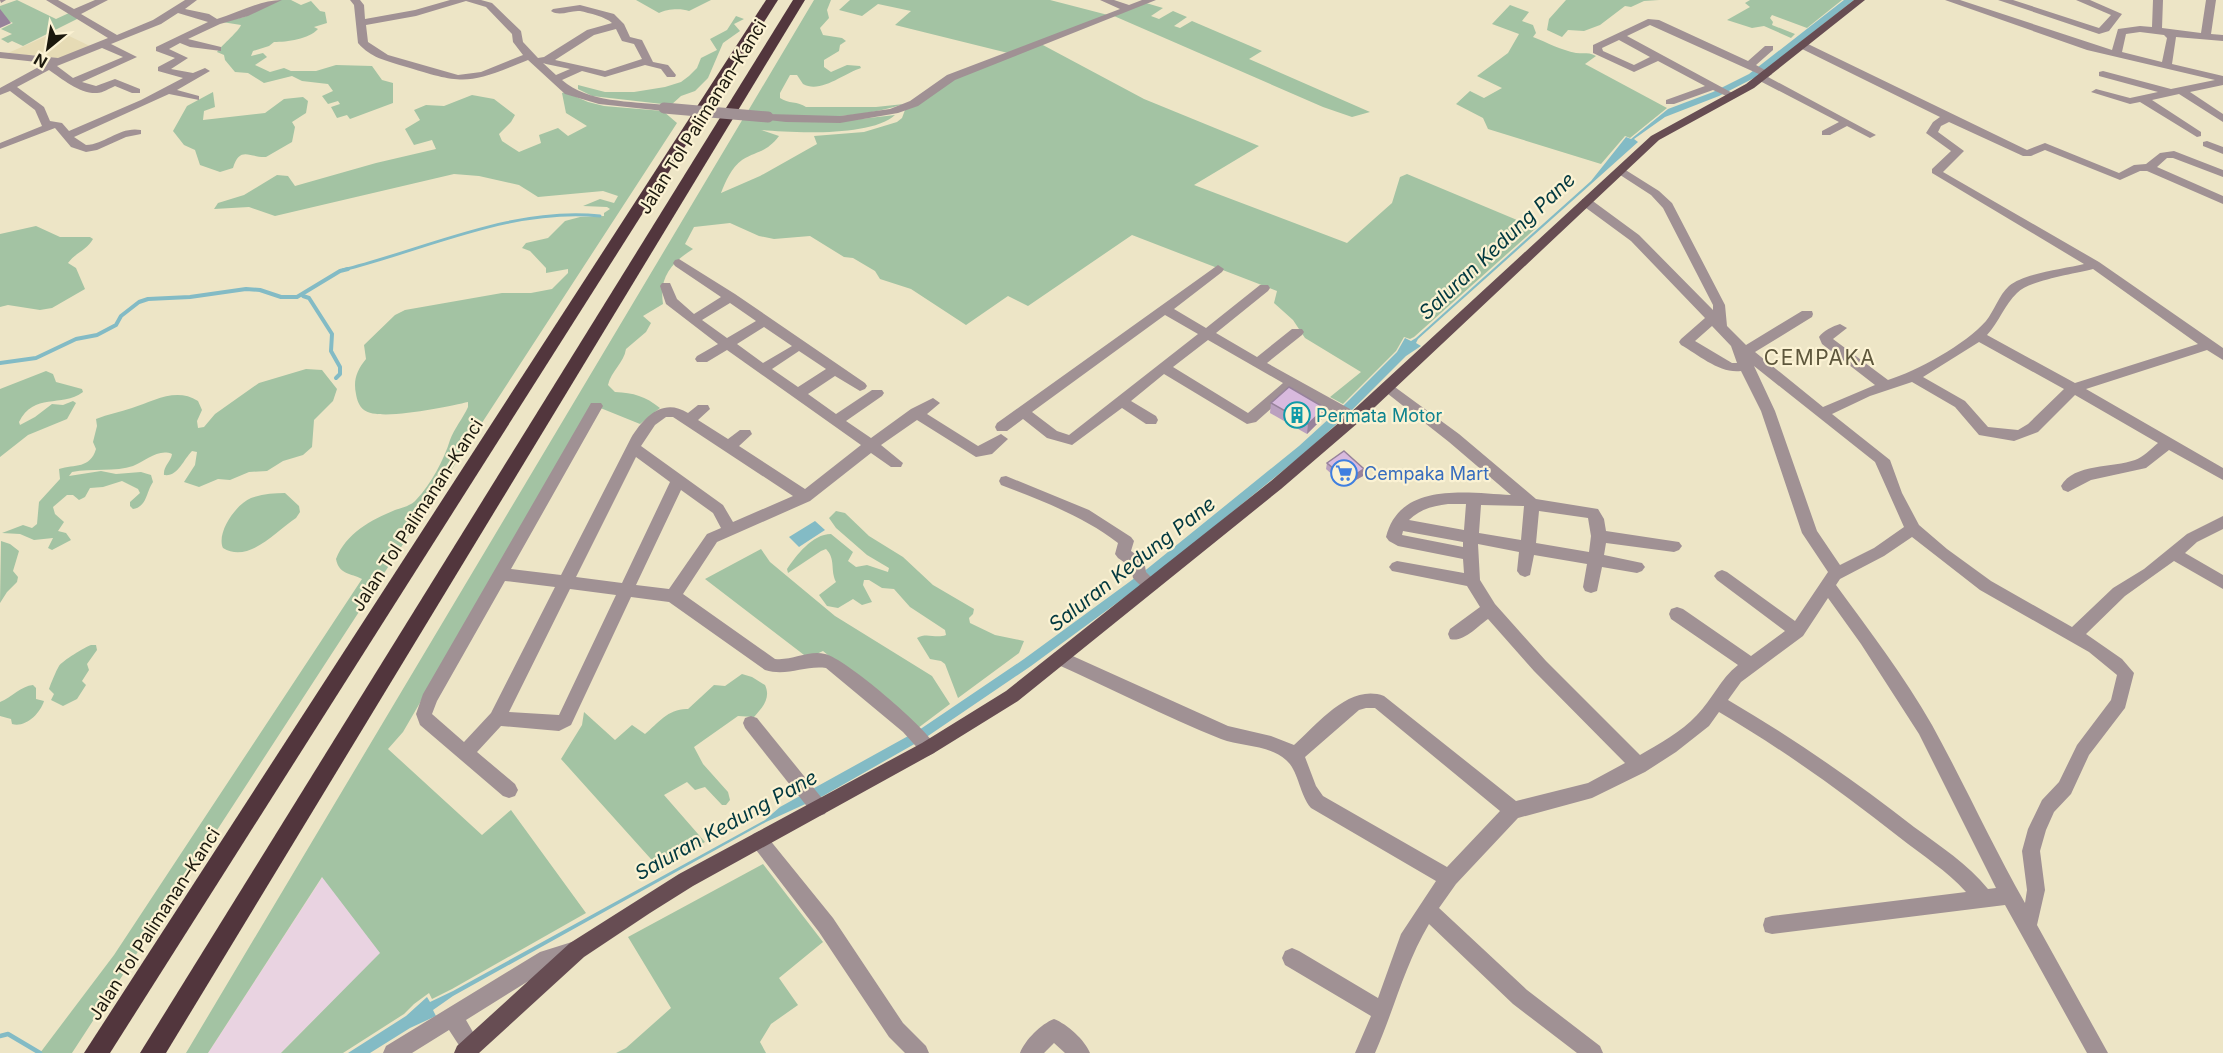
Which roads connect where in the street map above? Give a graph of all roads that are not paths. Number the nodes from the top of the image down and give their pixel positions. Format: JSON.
{"nodes":[{"id":1,"x":51,"y":0,"type":"edge"},
{"id":2,"x":103,"y":0,"type":"edge"},
{"id":3,"x":192,"y":0,"type":"edge"},
{"id":4,"x":277,"y":0,"type":"edge"},
{"id":5,"x":355,"y":0,"type":"edge"},
{"id":6,"x":461,"y":0,"type":"edge"},
{"id":7,"x":470,"y":0,"type":"edge"},
{"id":8,"x":772,"y":0,"type":"edge"},
{"id":9,"x":799,"y":0,"type":"edge"},
{"id":10,"x":1105,"y":0,"type":"edge"},
{"id":11,"x":1150,"y":0,"type":"edge"},
{"id":12,"x":1860,"y":0,"type":"edge"},
{"id":13,"x":1950,"y":0,"type":"edge"},
{"id":14,"x":2002,"y":0,"type":"edge"},
{"id":15,"x":2081,"y":0,"type":"edge"},
{"id":16,"x":2158,"y":0,"type":"edge"},
{"id":17,"x":2211,"y":0,"type":"edge"},
{"id":18,"x":486,"y":1,"type":"edge"},
{"id":19,"x":410,"y":2,"type":"dead end"},
{"id":20,"x":1128,"y":9,"type":"junction"},
{"id":21,"x":177,"y":10,"type":"junction"},
{"id":22,"x":556,"y":10,"type":"dead end"},
{"id":23,"x":74,"y":13,"type":"junction"},
{"id":24,"x":416,"y":13,"type":"junction"},
{"id":25,"x":216,"y":22,"type":"junction"},
{"id":26,"x":620,"y":26,"type":"junction"},
{"id":27,"x":2157,"y":30,"type":"junction"},
{"id":28,"x":362,"y":31,"type":"junction"},
{"id":29,"x":2170,"y":33,"type":"junction"},
{"id":30,"x":1619,"y":36,"type":"junction"},
{"id":31,"x":2206,"y":36,"type":"junction"},
{"id":32,"x":115,"y":38,"type":"junction"},
{"id":33,"x":2223,"y":38,"type":"edge"},
{"id":34,"x":180,"y":39,"type":"junction"},
{"id":35,"x":103,"y":44,"type":"junction"},
{"id":36,"x":1804,"y":46,"type":"junction"},
{"id":37,"x":1769,"y":48,"type":"dead end"},
{"id":38,"x":217,"y":49,"type":"dead end"},
{"id":39,"x":2116,"y":54,"type":"junction"},
{"id":40,"x":0,"y":55,"type":"edge"},
{"id":41,"x":12,"y":56,"type":"junction"},
{"id":42,"x":1659,"y":56,"type":"junction"},
{"id":43,"x":530,"y":57,"type":"junction"},
{"id":44,"x":546,"y":61,"type":"junction"},
{"id":45,"x":647,"y":61,"type":"junction"},
{"id":46,"x":0,"y":62,"type":"edge"},
{"id":47,"x":55,"y":63,"type":"junction"},
{"id":48,"x":2166,"y":66,"type":"junction"},
{"id":49,"x":581,"y":68,"type":"junction"},
{"id":50,"x":205,"y":71,"type":"dead end"},
{"id":51,"x":1760,"y":72,"type":"junction"},
{"id":52,"x":2103,"y":74,"type":"dead end"},
{"id":53,"x":671,"y":75,"type":"dead end"},
{"id":54,"x":192,"y":76,"type":"junction"},
{"id":55,"x":554,"y":80,"type":"junction"},
{"id":56,"x":73,"y":82,"type":"junction"},
{"id":57,"x":2221,"y":83,"type":"edge"},
{"id":58,"x":11,"y":87,"type":"junction"},
{"id":59,"x":136,"y":90,"type":"dead end"},
{"id":60,"x":167,"y":90,"type":"junction"},
{"id":61,"x":1723,"y":91,"type":"junction"},
{"id":62,"x":0,"y":92,"type":"edge"},
{"id":63,"x":2096,"y":92,"type":"dead end"},
{"id":64,"x":2176,"y":92,"type":"junction"},
{"id":65,"x":195,"y":99,"type":"dead end"},
{"id":66,"x":2144,"y":99,"type":"junction"},
{"id":67,"x":1670,"y":102,"type":"dead end"},
{"id":68,"x":1948,"y":117,"type":"junction"},
{"id":69,"x":2223,"y":119,"type":"edge"},
{"id":70,"x":1846,"y":122,"type":"junction"},
{"id":71,"x":53,"y":125,"type":"junction"},
{"id":72,"x":137,"y":132,"type":"dead end"},
{"id":73,"x":1826,"y":133,"type":"dead end"},
{"id":74,"x":2197,"y":134,"type":"dead end"},
{"id":75,"x":69,"y":135,"type":"junction"},
{"id":76,"x":1870,"y":135,"type":"dead end"},
{"id":77,"x":2207,"y":144,"type":"dead end"},
{"id":78,"x":1,"y":145,"type":"edge"},
{"id":79,"x":2223,"y":151,"type":"edge"},
{"id":80,"x":2149,"y":168,"type":"junction"},
{"id":81,"x":1620,"y":171,"type":"junction"},
{"id":82,"x":2223,"y":174,"type":"edge"},
{"id":83,"x":2223,"y":200,"type":"edge"},
{"id":84,"x":1586,"y":201,"type":"junction"},
{"id":85,"x":679,"y":263,"type":"dead end"},
{"id":86,"x":2095,"y":265,"type":"junction"},
{"id":87,"x":1218,"y":269,"type":"dead end"},
{"id":88,"x":666,"y":286,"type":"dead end"},
{"id":89,"x":1264,"y":288,"type":"dead end"},
{"id":90,"x":731,"y":297,"type":"junction"},
{"id":91,"x":1165,"y":309,"type":"junction"},
{"id":92,"x":1807,"y":314,"type":"dead end"},
{"id":93,"x":693,"y":320,"type":"junction"},
{"id":94,"x":1717,"y":323,"type":"junction"},
{"id":95,"x":759,"y":324,"type":"dead end"},
{"id":96,"x":1840,"y":328,"type":"dead end"},
{"id":97,"x":1297,"y":332,"type":"dead end"},
{"id":98,"x":1208,"y":334,"type":"junction"},
{"id":99,"x":1978,"y":336,"type":"junction"},
{"id":100,"x":1734,"y":342,"type":"junction"},
{"id":101,"x":727,"y":344,"type":"junction"},
{"id":102,"x":2209,"y":345,"type":"junction"},
{"id":103,"x":794,"y":350,"type":"dead end"},
{"id":104,"x":1747,"y":351,"type":"junction"},
{"id":105,"x":2223,"y":355,"type":"edge"},
{"id":106,"x":702,"y":359,"type":"dead end"},
{"id":107,"x":1258,"y":363,"type":"junction"},
{"id":108,"x":1747,"y":366,"type":"junction"},
{"id":109,"x":1164,"y":368,"type":"junction"},
{"id":110,"x":763,"y":369,"type":"junction"},
{"id":111,"x":836,"y":369,"type":"junction"},
{"id":112,"x":1913,"y":377,"type":"junction"},
{"id":113,"x":1292,"y":383,"type":"junction"},
{"id":114,"x":860,"y":386,"type":"dead end"},
{"id":115,"x":1886,"y":386,"type":"junction"},
{"id":116,"x":1388,"y":387,"type":"junction"},
{"id":117,"x":2073,"y":388,"type":"junction"},
{"id":118,"x":799,"y":393,"type":"junction"},
{"id":119,"x":877,"y":393,"type":"dead end"},
{"id":120,"x":1122,"y":401,"type":"junction"},
{"id":121,"x":933,"y":403,"type":"dead end"},
{"id":122,"x":596,"y":406,"type":"dead end"},
{"id":123,"x":704,"y":409,"type":"dead end"},
{"id":124,"x":1023,"y":412,"type":"junction"},
{"id":125,"x":916,"y":413,"type":"junction"},
{"id":126,"x":1821,"y":413,"type":"junction"},
{"id":127,"x":1346,"y":414,"type":"junction"},
{"id":128,"x":688,"y":420,"type":"junction"},
{"id":129,"x":837,"y":420,"type":"junction"},
{"id":130,"x":1151,"y":420,"type":"dead end"},
{"id":131,"x":745,"y":434,"type":"dead end"},
{"id":132,"x":2170,"y":442,"type":"junction"},
{"id":133,"x":872,"y":444,"type":"junction"},
{"id":134,"x":728,"y":447,"type":"junction"},
{"id":135,"x":633,"y":448,"type":"junction"},
{"id":136,"x":896,"y":463,"type":"dead end"},
{"id":137,"x":2223,"y":475,"type":"edge"},
{"id":138,"x":1006,"y":481,"type":"dead end"},
{"id":139,"x":678,"y":482,"type":"junction"},
{"id":140,"x":2068,"y":486,"type":"dead end"},
{"id":141,"x":805,"y":498,"type":"junction"},
{"id":142,"x":1474,"y":500,"type":"junction"},
{"id":143,"x":1530,"y":502,"type":"junction"},
{"id":144,"x":2223,"y":522,"type":"edge"},
{"id":145,"x":1397,"y":524,"type":"junction"},
{"id":146,"x":729,"y":529,"type":"junction"},
{"id":147,"x":1913,"y":529,"type":"junction"},
{"id":148,"x":1473,"y":536,"type":"junction"},
{"id":149,"x":1599,"y":536,"type":"junction"},
{"id":150,"x":1674,"y":546,"type":"dead end"},
{"id":151,"x":1527,"y":547,"type":"junction"},
{"id":152,"x":2173,"y":553,"type":"junction"},
{"id":153,"x":1470,"y":554,"type":"junction"},
{"id":154,"x":1594,"y":559,"type":"junction"},
{"id":155,"x":1397,"y":567,"type":"dead end"},
{"id":156,"x":1636,"y":567,"type":"dead end"},
{"id":157,"x":1525,"y":571,"type":"dead end"},
{"id":158,"x":502,"y":574,"type":"junction"},
{"id":159,"x":1722,"y":576,"type":"dead end"},
{"id":160,"x":1832,"y":579,"type":"junction"},
{"id":161,"x":1145,"y":581,"type":"junction"},
{"id":162,"x":1472,"y":581,"type":"junction"},
{"id":163,"x":566,"y":582,"type":"junction"},
{"id":164,"x":2223,"y":584,"type":"edge"},
{"id":165,"x":1591,"y":587,"type":"dead end"},
{"id":166,"x":625,"y":591,"type":"junction"},
{"id":167,"x":673,"y":596,"type":"junction"},
{"id":168,"x":1489,"y":609,"type":"junction"},
{"id":169,"x":1677,"y":614,"type":"dead end"},
{"id":170,"x":1797,"y":631,"type":"junction"},
{"id":171,"x":1456,"y":634,"type":"dead end"},
{"id":172,"x":2074,"y":635,"type":"junction"},
{"id":173,"x":1060,"y":658,"type":"junction"},
{"id":174,"x":1749,"y":664,"type":"junction"},
{"id":175,"x":1716,"y":702,"type":"junction"},
{"id":176,"x":497,"y":718,"type":"junction"},
{"id":177,"x":751,"y":723,"type":"dead end"},
{"id":178,"x":924,"y":745,"type":"junction"},
{"id":179,"x":465,"y":753,"type":"junction"},
{"id":180,"x":1294,"y":756,"type":"junction"},
{"id":181,"x":1639,"y":766,"type":"junction"},
{"id":182,"x":509,"y":790,"type":"dead end"},
{"id":183,"x":814,"y":800,"type":"junction"},
{"id":184,"x":1513,"y":810,"type":"junction"},
{"id":185,"x":759,"y":840,"type":"junction"},
{"id":186,"x":1449,"y":878,"type":"junction"},
{"id":187,"x":2012,"y":897,"type":"junction"},
{"id":188,"x":1984,"y":899,"type":"junction"},
{"id":189,"x":1426,"y":909,"type":"junction"},
{"id":190,"x":2026,"y":920,"type":"junction"},
{"id":191,"x":1772,"y":926,"type":"dead end"},
{"id":192,"x":578,"y":950,"type":"junction"},
{"id":193,"x":1292,"y":958,"type":"dead end"},
{"id":194,"x":1383,"y":1012,"type":"junction"},
{"id":195,"x":452,"y":1016,"type":"junction"},
{"id":196,"x":467,"y":1050,"type":"edge"},
{"id":197,"x":96,"y":1053,"type":"edge"},
{"id":198,"x":152,"y":1053,"type":"edge"},
{"id":199,"x":393,"y":1053,"type":"edge"},
{"id":200,"x":919,"y":1053,"type":"edge"},
{"id":201,"x":1030,"y":1053,"type":"edge"},
{"id":202,"x":1080,"y":1053,"type":"edge"},
{"id":203,"x":1365,"y":1053,"type":"edge"},
{"id":204,"x":1593,"y":1053,"type":"edge"},
{"id":205,"x":2098,"y":1053,"type":"edge"}],
"edges":[{"from":1,"to":23,"type":"street"},
{"from":2,"to":23,"type":"street"},
{"from":3,"to":21,"type":"street"},
{"from":4,"to":25,"type":"street"},
{"from":5,"to":28,"type":"street"},
{"from":6,"to":24,"type":"street"},
{"from":7,"to":18,"type":"street"},
{"from":8,"to":197,"type":"highway","name":"Jalan Tol Palimanan–Kanci"},
{"from":9,"to":198,"type":"highway","name":"Jalan Tol Palimanan–Kanci"},
{"from":10,"to":20,"type":"street"},
{"from":11,"to":20,"type":"street"},
{"from":12,"to":36,"type":"main road"},
{"from":13,"to":39,"type":"street"},
{"from":14,"to":15,"type":"street"},
{"from":16,"to":27,"type":"street"},
{"from":17,"to":31,"type":"street"},
{"from":18,"to":43,"type":"street"},
{"from":19,"to":24,"type":"street"},
{"from":20,"to":55,"type":"street","bridge":true},
{"from":21,"to":25,"type":"street"},
{"from":21,"to":32,"type":"street"},
{"from":22,"to":26,"type":"street"},
{"from":23,"to":32,"type":"street"},
{"from":24,"to":28,"type":"street"},
{"from":25,"to":34,"type":"street"},
{"from":26,"to":44,"type":"street"},
{"from":26,"to":45,"type":"street"},
{"from":27,"to":29,"type":"street"},
{"from":27,"to":39,"type":"street"},
{"from":28,"to":43,"type":"street"},
{"from":29,"to":31,"type":"street"},
{"from":29,"to":48,"type":"street"},
{"from":30,"to":42,"type":"street"},
{"from":30,"to":42,"type":"street"},
{"from":30,"to":51,"type":"street"},
{"from":31,"to":33,"type":"street"},
{"from":32,"to":35,"type":"street"},
{"from":34,"to":38,"type":"street"},
{"from":34,"to":54,"type":"street"},
{"from":35,"to":47,"type":"street"},
{"from":35,"to":56,"type":"street"},
{"from":36,"to":51,"type":"main road"},
{"from":36,"to":68,"type":"street"},
{"from":37,"to":51,"type":"street"},
{"from":39,"to":48,"type":"street"},
{"from":40,"to":41,"type":"street"},
{"from":41,"to":46,"type":"street"},
{"from":41,"to":47,"type":"street"},
{"from":42,"to":61,"type":"street"},
{"from":43,"to":44,"type":"street"},
{"from":43,"to":55,"type":"street"},
{"from":44,"to":49,"type":"street"},
{"from":45,"to":49,"type":"street"},
{"from":45,"to":53,"type":"street"},
{"from":47,"to":56,"type":"street"},
{"from":47,"to":58,"type":"street"},
{"from":48,"to":57,"type":"street"},
{"from":49,"to":55,"type":"street"},
{"from":50,"to":54,"type":"street"},
{"from":51,"to":61,"type":"main road"},
{"from":51,"to":70,"type":"street"},
{"from":52,"to":64,"type":"street"},
{"from":54,"to":60,"type":"street"},
{"from":56,"to":59,"type":"street"},
{"from":57,"to":64,"type":"street"},
{"from":58,"to":62,"type":"street"},
{"from":58,"to":71,"type":"street"},
{"from":60,"to":65,"type":"street"},
{"from":60,"to":75,"type":"street"},
{"from":61,"to":67,"type":"street"},
{"from":61,"to":81,"type":"main road"},
{"from":63,"to":66,"type":"street"},
{"from":64,"to":66,"type":"street"},
{"from":64,"to":69,"type":"street"},
{"from":66,"to":74,"type":"street"},
{"from":68,"to":80,"type":"street"},
{"from":68,"to":86,"type":"street"},
{"from":70,"to":73,"type":"street"},
{"from":70,"to":76,"type":"street"},
{"from":71,"to":75,"type":"street"},
{"from":71,"to":78,"type":"street"},
{"from":72,"to":75,"type":"street"},
{"from":77,"to":79,"type":"street"},
{"from":80,"to":82,"type":"street"},
{"from":80,"to":83,"type":"street"},
{"from":81,"to":84,"type":"main road"},
{"from":81,"to":94,"type":"street"},
{"from":84,"to":94,"type":"street"},
{"from":84,"to":116,"type":"main road"},
{"from":85,"to":90,"type":"street"},
{"from":86,"to":99,"type":"street"},
{"from":86,"to":102,"type":"street"},
{"from":87,"to":91,"type":"street"},
{"from":88,"to":93,"type":"street"},
{"from":89,"to":98,"type":"street"},
{"from":90,"to":93,"type":"street"},
{"from":90,"to":111,"type":"street"},
{"from":91,"to":98,"type":"street"},
{"from":91,"to":124,"type":"street"},
{"from":92,"to":104,"type":"street"},
{"from":93,"to":101,"type":"street"},
{"from":94,"to":100,"type":"street"},
{"from":94,"to":108,"type":"street"},
{"from":95,"to":101,"type":"street"},
{"from":96,"to":115,"type":"street"},
{"from":97,"to":107,"type":"street"},
{"from":98,"to":107,"type":"street"},
{"from":98,"to":109,"type":"street"},
{"from":99,"to":112,"type":"street"},
{"from":99,"to":117,"type":"street"},
{"from":100,"to":104,"type":"street"},
{"from":100,"to":108,"type":"street"},
{"from":101,"to":106,"type":"street"},
{"from":101,"to":110,"type":"street"},
{"from":102,"to":105,"type":"street"},
{"from":102,"to":117,"type":"street"},
{"from":103,"to":110,"type":"street"},
{"from":104,"to":126,"type":"street"},
{"from":107,"to":113,"type":"street"},
{"from":108,"to":160,"type":"street"},
{"from":109,"to":113,"type":"street"},
{"from":109,"to":120,"type":"street"},
{"from":110,"to":118,"type":"street"},
{"from":111,"to":114,"type":"street"},
{"from":111,"to":118,"type":"street"},
{"from":112,"to":115,"type":"street"},
{"from":112,"to":117,"type":"street"},
{"from":113,"to":127,"type":"street"},
{"from":115,"to":126,"type":"street"},
{"from":116,"to":127,"type":"main road"},
{"from":116,"to":143,"type":"street"},
{"from":117,"to":132,"type":"street"},
{"from":118,"to":129,"type":"street"},
{"from":119,"to":129,"type":"street"},
{"from":120,"to":124,"type":"street"},
{"from":120,"to":130,"type":"street"},
{"from":121,"to":125,"type":"street"},
{"from":122,"to":158,"type":"street"},
{"from":123,"to":128,"type":"street"},
{"from":124,"to":125,"type":"street"},
{"from":125,"to":133,"type":"street"},
{"from":126,"to":147,"type":"street"},
{"from":127,"to":161,"type":"main road"},
{"from":128,"to":134,"type":"street"},
{"from":128,"to":135,"type":"street"},
{"from":129,"to":133,"type":"street"},
{"from":131,"to":134,"type":"street"},
{"from":132,"to":137,"type":"street"},
{"from":132,"to":140,"type":"street"},
{"from":133,"to":136,"type":"street"},
{"from":133,"to":141,"type":"street"},
{"from":134,"to":141,"type":"street"},
{"from":135,"to":139,"type":"street"},
{"from":135,"to":163,"type":"street"},
{"from":138,"to":161,"type":"street"},
{"from":139,"to":146,"type":"street"},
{"from":139,"to":166,"type":"street"},
{"from":141,"to":146,"type":"street"},
{"from":142,"to":143,"type":"street"},
{"from":142,"to":145,"type":"street"},
{"from":142,"to":148,"type":"street"},
{"from":143,"to":149,"type":"street"},
{"from":143,"to":151,"type":"street"},
{"from":144,"to":152,"type":"street"},
{"from":145,"to":148,"type":"street"},
{"from":145,"to":153,"type":"street"},
{"from":146,"to":167,"type":"street"},
{"from":147,"to":160,"type":"street"},
{"from":147,"to":172,"type":"street"},
{"from":148,"to":151,"type":"street"},
{"from":148,"to":153,"type":"street"},
{"from":149,"to":150,"type":"street"},
{"from":149,"to":154,"type":"street"},
{"from":151,"to":154,"type":"street"},
{"from":151,"to":157,"type":"street"},
{"from":152,"to":164,"type":"street"},
{"from":152,"to":172,"type":"street"},
{"from":153,"to":162,"type":"street"},
{"from":154,"to":156,"type":"street"},
{"from":154,"to":165,"type":"street"},
{"from":155,"to":162,"type":"street"},
{"from":158,"to":163,"type":"street"},
{"from":158,"to":179,"type":"street"},
{"from":159,"to":170,"type":"street"},
{"from":160,"to":170,"type":"street"},
{"from":160,"to":187,"type":"street"},
{"from":161,"to":173,"type":"main road"},
{"from":162,"to":168,"type":"street"},
{"from":163,"to":166,"type":"street"},
{"from":163,"to":176,"type":"street"},
{"from":166,"to":167,"type":"street"},
{"from":166,"to":176,"type":"street"},
{"from":167,"to":178,"type":"street"},
{"from":168,"to":171,"type":"street"},
{"from":168,"to":181,"type":"street"},
{"from":169,"to":174,"type":"street"},
{"from":170,"to":174,"type":"street"},
{"from":172,"to":190,"type":"street"},
{"from":173,"to":178,"type":"main road"},
{"from":173,"to":180,"type":"street"},
{"from":174,"to":175,"type":"street"},
{"from":175,"to":181,"type":"street"},
{"from":175,"to":188,"type":"street"},
{"from":176,"to":179,"type":"street"},
{"from":177,"to":183,"type":"street"},
{"from":178,"to":183,"type":"main road"},
{"from":179,"to":182,"type":"street"},
{"from":180,"to":184,"type":"street"},
{"from":180,"to":186,"type":"street"},
{"from":181,"to":184,"type":"street"},
{"from":183,"to":185,"type":"main road"},
{"from":184,"to":186,"type":"street"},
{"from":185,"to":192,"type":"main road"},
{"from":185,"to":200,"type":"street"},
{"from":186,"to":189,"type":"street"},
{"from":187,"to":188,"type":"street"},
{"from":187,"to":190,"type":"street"},
{"from":188,"to":191,"type":"street"},
{"from":189,"to":194,"type":"street"},
{"from":189,"to":204,"type":"street"},
{"from":190,"to":205,"type":"street"},
{"from":192,"to":195,"type":"street"},
{"from":192,"to":196,"type":"main road"},
{"from":193,"to":194,"type":"street"},
{"from":194,"to":203,"type":"street"},
{"from":195,"to":196,"type":"street"},
{"from":195,"to":199,"type":"street"},
{"from":201,"to":202,"type":"street"}]}
